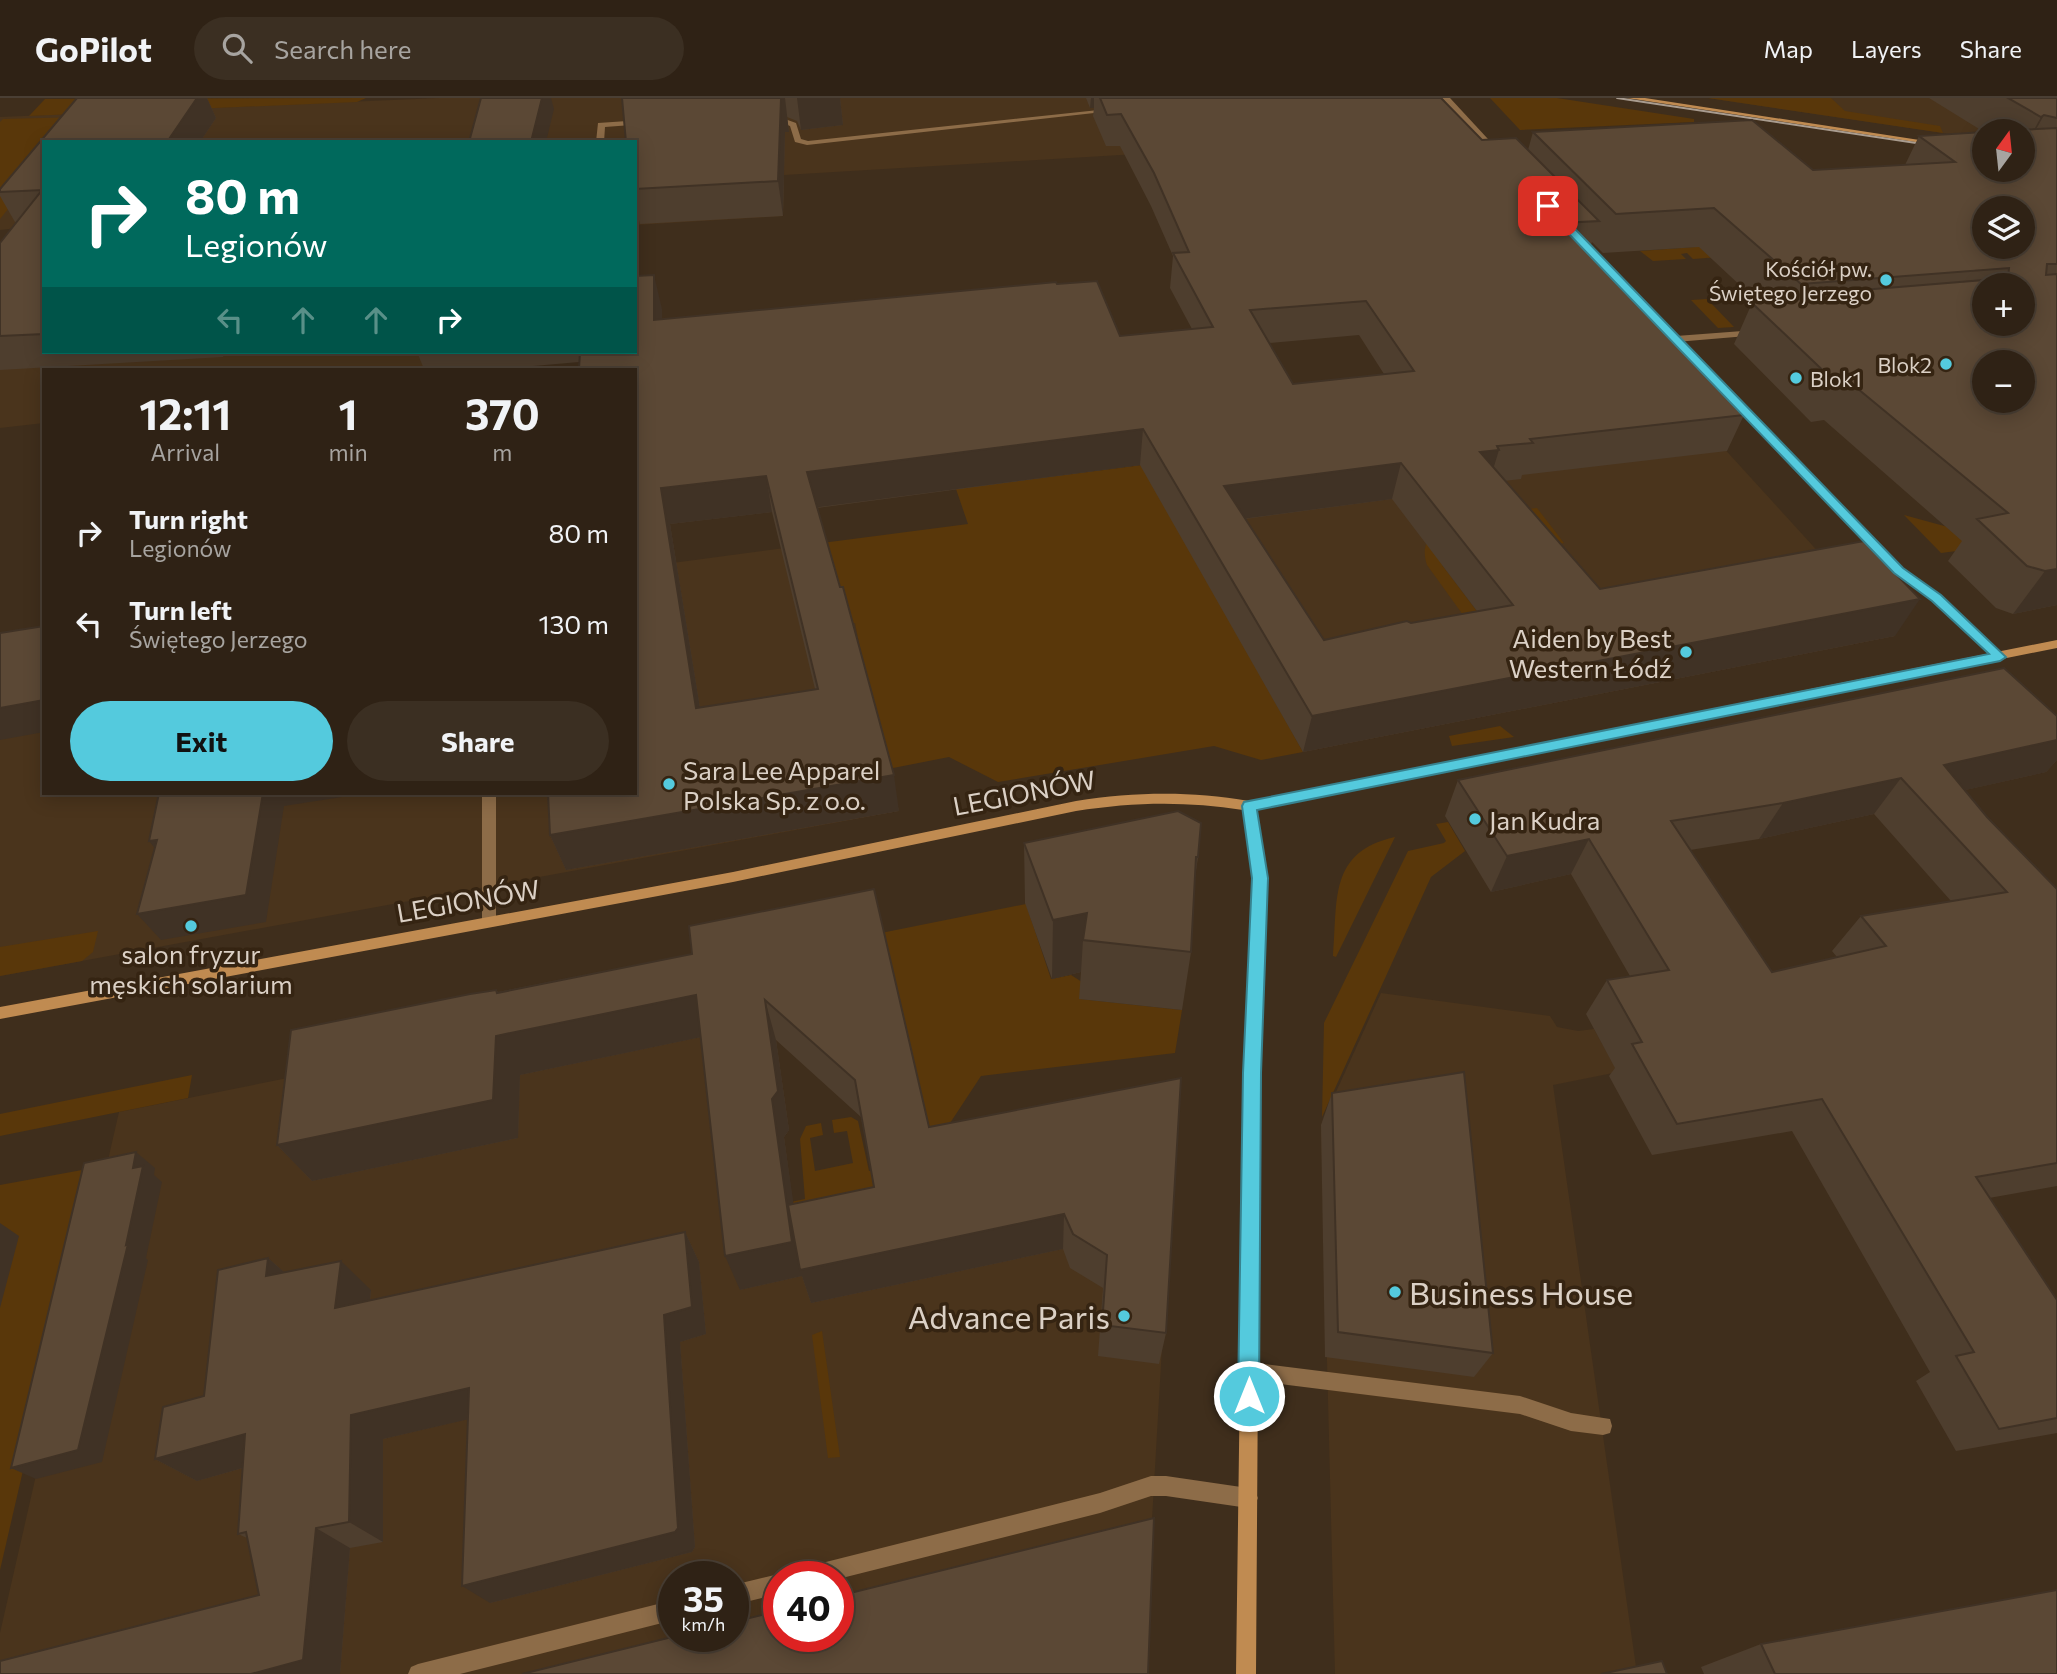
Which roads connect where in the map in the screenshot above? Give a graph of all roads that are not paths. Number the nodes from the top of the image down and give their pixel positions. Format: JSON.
{"nodes":[{"id":1,"x":778,"y":98,"type":"edge"},
{"id":2,"x":1446,"y":98,"type":"edge"},
{"id":3,"x":1631,"y":98,"type":"edge"},
{"id":4,"x":1108,"y":111,"type":"edge"},
{"id":5,"x":653,"y":121,"type":"edge"},
{"id":6,"x":600,"y":140,"type":"edge"},
{"id":7,"x":1941,"y":145,"type":"edge"},
{"id":8,"x":1507,"y":164,"type":"edge"},
{"id":9,"x":1566,"y":224,"type":"edge"},
{"id":10,"x":1771,"y":331,"type":"edge"},
{"id":11,"x":1676,"y":340,"type":"junction"},
{"id":12,"x":2057,"y":644,"type":"edge"},
{"id":13,"x":2000,"y":657,"type":"junction"},
{"id":14,"x":489,"y":795,"type":"edge"},
{"id":15,"x":1249,"y":806,"type":"junction"},
{"id":16,"x":489,"y":922,"type":"junction"},
{"id":17,"x":0,"y":1013,"type":"edge"},
{"id":18,"x":1249,"y":1371,"type":"junction"},
{"id":19,"x":1603,"y":1426,"type":"dead end"},
{"id":20,"x":1248,"y":1498,"type":"junction"},
{"id":21,"x":854,"y":1565,"type":"edge"},
{"id":22,"x":658,"y":1614,"type":"edge"},
{"id":23,"x":418,"y":1674,"type":"edge"},
{"id":24,"x":1246,"y":1674,"type":"edge"}],
"edges":[{"from":1,"to":4,"type":"street"},
{"from":2,"to":8,"type":"street"},
{"from":3,"to":7,"type":"street"},
{"from":5,"to":6,"type":"street"},
{"from":9,"to":11,"type":"street"},
{"from":10,"to":11,"type":"street"},
{"from":11,"to":13,"type":"street"},
{"from":12,"to":13,"type":"street","name":"LEGIONÓW"},
{"from":13,"to":15,"type":"street","name":"LEGIONÓW"},
{"from":14,"to":16,"type":"street"},
{"from":15,"to":16,"type":"street","name":"LEGIONÓW"},
{"from":15,"to":18,"type":"street"},
{"from":16,"to":17,"type":"street","name":"LEGIONÓW"},
{"from":18,"to":19,"type":"street"},
{"from":18,"to":20,"type":"street"},
{"from":20,"to":21,"type":"street"},
{"from":20,"to":24,"type":"street"},
{"from":22,"to":23,"type":"street"}]}
